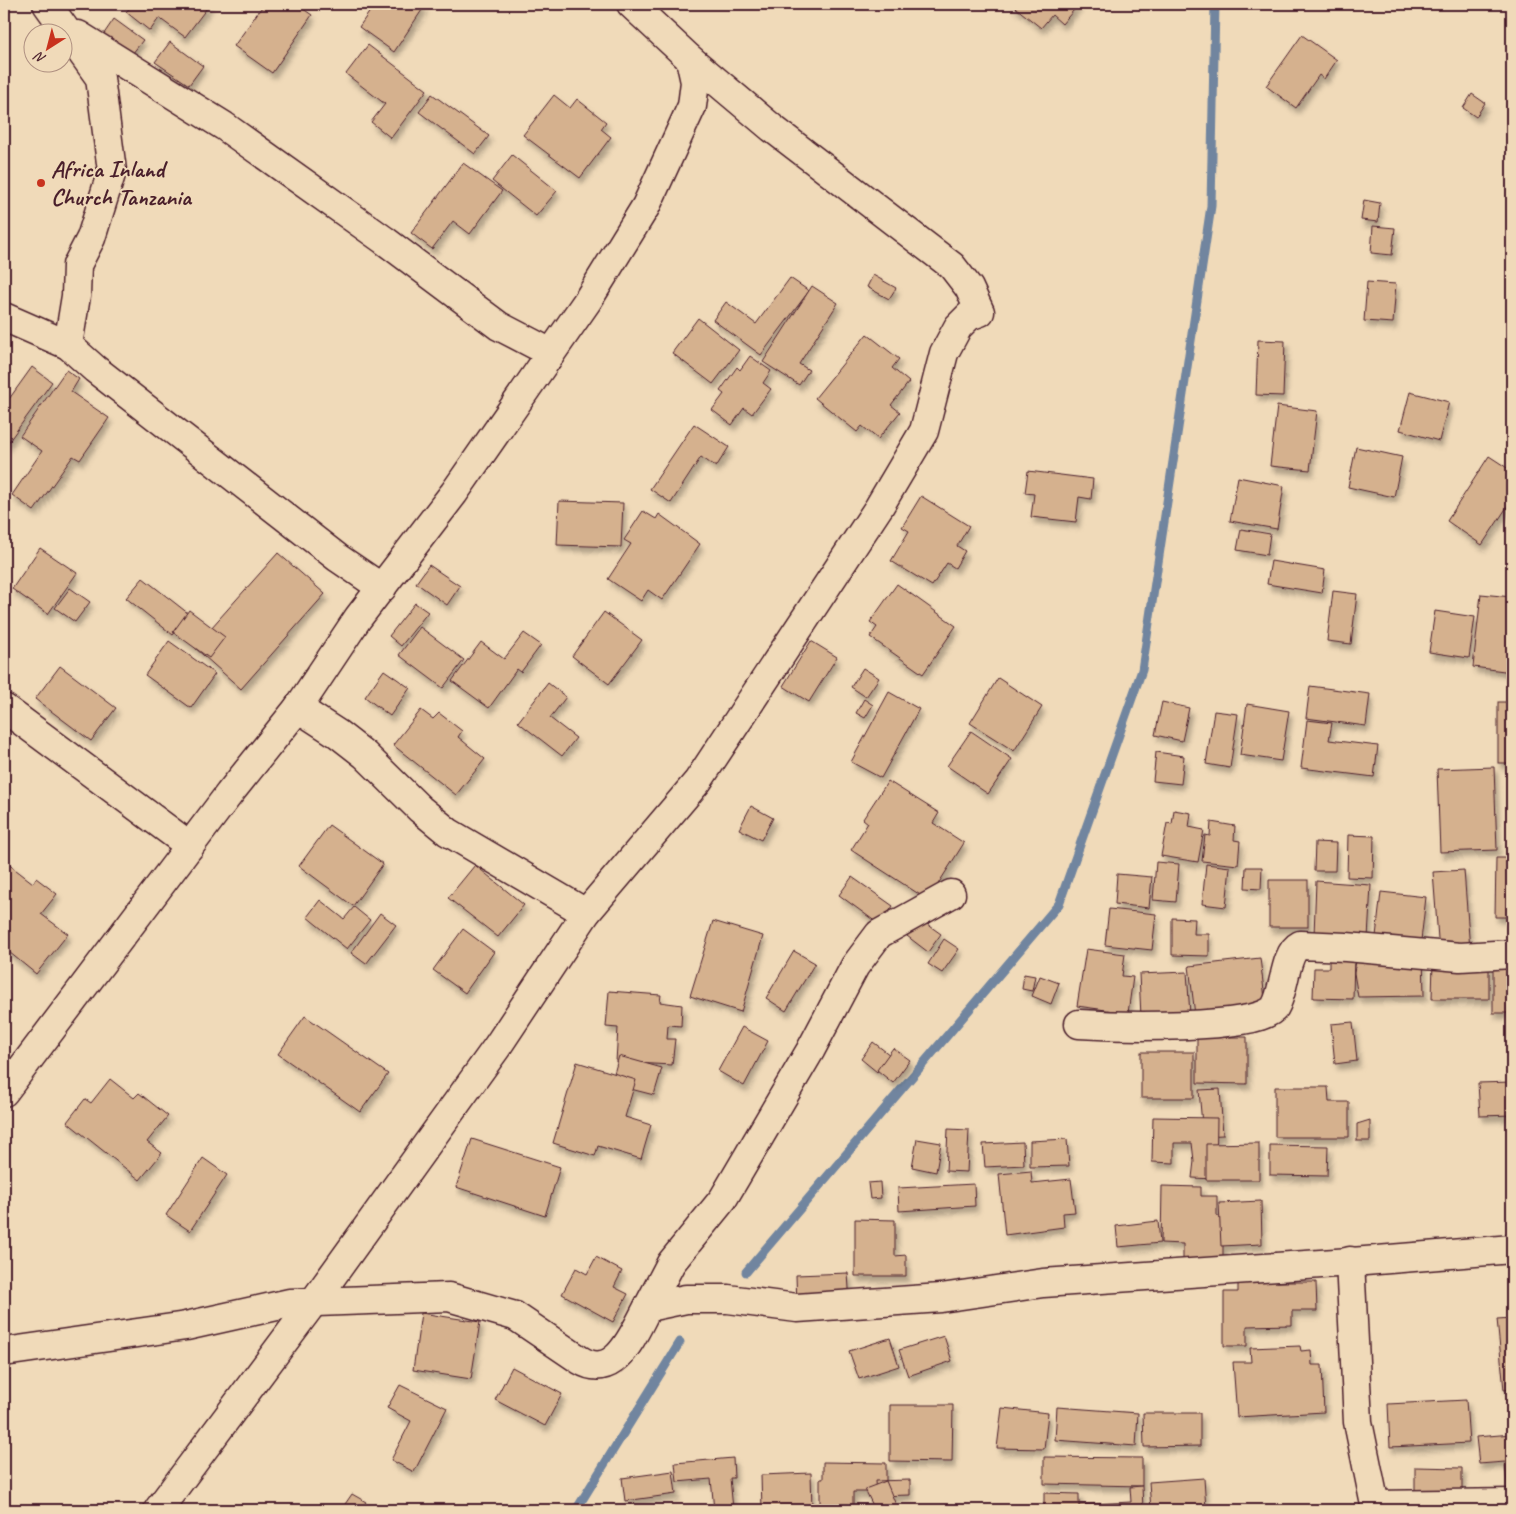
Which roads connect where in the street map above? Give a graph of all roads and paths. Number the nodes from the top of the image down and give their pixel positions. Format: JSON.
{"nodes":[{"id":1,"x":631,"y":4,"type":"edge"},
{"id":2,"x":53,"y":13,"type":"edge"},
{"id":3,"x":690,"y":59,"type":"junction"},
{"id":4,"x":4,"y":317,"type":"edge"},
{"id":5,"x":68,"y":345,"type":"junction"},
{"id":6,"x":551,"y":353,"type":"junction"},
{"id":7,"x":382,"y":588,"type":"junction"},
{"id":8,"x":4,"y":708,"type":"edge"},
{"id":9,"x":298,"y":708,"type":"junction"},
{"id":10,"x":190,"y":846,"type":"junction"},
{"id":11,"x":951,"y":894,"type":"dead end"},
{"id":12,"x":586,"y":913,"type":"junction"},
{"id":13,"x":1512,"y":954,"type":"edge"},
{"id":14,"x":1079,"y":1024,"type":"dead end"},
{"id":15,"x":4,"y":1092,"type":"edge"},
{"id":16,"x":1512,"y":1248,"type":"edge"},
{"id":17,"x":1350,"y":1261,"type":"junction"},
{"id":18,"x":312,"y":1304,"type":"junction"},
{"id":19,"x":648,"y":1307,"type":"junction"},
{"id":20,"x":4,"y":1352,"type":"edge"},
{"id":21,"x":1512,"y":1504,"type":"edge"},
{"id":22,"x":1376,"y":1508,"type":"edge"},
{"id":23,"x":158,"y":1510,"type":"edge"}],
"edges":[{"from":1,"to":3,"type":"street"},
{"from":2,"to":5,"type":"street"},
{"from":2,"to":6,"type":"street"},
{"from":3,"to":6,"type":"street"},
{"from":3,"to":12,"type":"street"},
{"from":4,"to":5,"type":"street"},
{"from":5,"to":7,"type":"street"},
{"from":6,"to":7,"type":"street"},
{"from":7,"to":9,"type":"street"},
{"from":8,"to":10,"type":"street"},
{"from":9,"to":10,"type":"street"},
{"from":9,"to":12,"type":"street"},
{"from":10,"to":15,"type":"street"},
{"from":11,"to":19,"type":"street"},
{"from":12,"to":18,"type":"street"},
{"from":13,"to":14,"type":"street"},
{"from":16,"to":17,"type":"street"},
{"from":17,"to":19,"type":"street"},
{"from":17,"to":22,"type":"street"},
{"from":18,"to":19,"type":"street"},
{"from":18,"to":20,"type":"street"},
{"from":18,"to":23,"type":"street"},
{"from":21,"to":22,"type":"street"}]}
